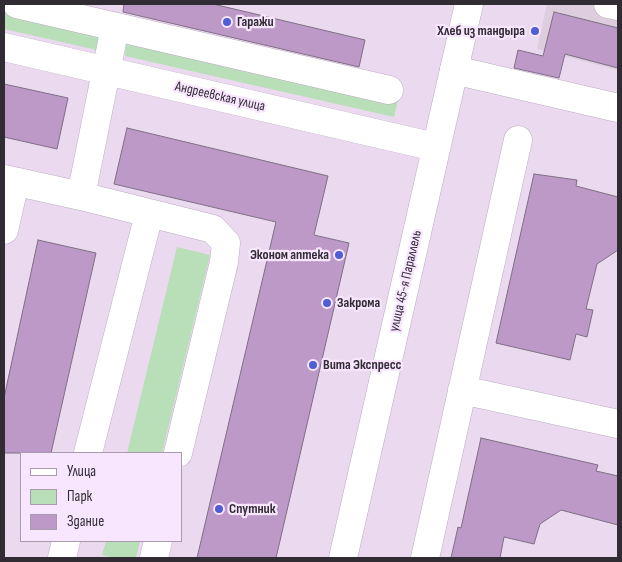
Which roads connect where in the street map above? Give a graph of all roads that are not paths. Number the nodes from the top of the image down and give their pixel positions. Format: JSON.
{"nodes":[{"id":1,"x":17,"y":4,"type":"edge"},
{"id":2,"x":608,"y":4,"type":"edge"},
{"id":3,"x":464,"y":5,"type":"edge"},
{"id":4,"x":618,"y":6,"type":"edge"},
{"id":5,"x":115,"y":27,"type":"junction"},
{"id":6,"x":4,"y":47,"type":"edge"},
{"id":7,"x":106,"y":70,"type":"junction"},
{"id":8,"x":454,"y":70,"type":"junction"},
{"id":9,"x":389,"y":90,"type":"dead end"},
{"id":10,"x":618,"y":108,"type":"edge"},
{"id":11,"x":518,"y":140,"type":"dead end"},
{"id":12,"x":435,"y":147,"type":"junction"},
{"id":13,"x":9,"y":181,"type":"edge"},
{"id":14,"x":81,"y":196,"type":"junction"},
{"id":15,"x":149,"y":214,"type":"junction"},
{"id":16,"x":4,"y":230,"type":"edge"},
{"id":17,"x":462,"y":390,"type":"junction"},
{"id":18,"x":618,"y":424,"type":"edge"},
{"id":19,"x":88,"y":452,"type":"edge"},
{"id":20,"x":178,"y":452,"type":"edge"},
{"id":21,"x":66,"y":542,"type":"edge"},
{"id":22,"x":158,"y":542,"type":"edge"},
{"id":23,"x":62,"y":558,"type":"edge"},
{"id":24,"x":154,"y":558,"type":"edge"},
{"id":25,"x":343,"y":558,"type":"edge"},
{"id":26,"x":425,"y":558,"type":"edge"}],
"edges":[{"from":1,"to":5,"type":"street"},
{"from":2,"to":4,"type":"street"},
{"from":3,"to":8,"type":"street","name":"улица 45-я Параллель"},
{"from":5,"to":7,"type":"street"},
{"from":5,"to":9,"type":"street"},
{"from":6,"to":7,"type":"street","name":"Андреевская улица"},
{"from":7,"to":12,"type":"street","name":"Андреевская улица"},
{"from":7,"to":14,"type":"street"},
{"from":8,"to":10,"type":"street"},
{"from":8,"to":12,"type":"street","name":"улица 45-я Параллель"},
{"from":11,"to":17,"type":"street"},
{"from":12,"to":25,"type":"street","name":"улица 45-я Параллель"},
{"from":13,"to":14,"type":"street"},
{"from":13,"to":16,"type":"street"},
{"from":14,"to":15,"type":"street"},
{"from":15,"to":19,"type":"street"},
{"from":15,"to":20,"type":"street"},
{"from":17,"to":18,"type":"street"},
{"from":17,"to":26,"type":"street"},
{"from":21,"to":23,"type":"street"},
{"from":22,"to":24,"type":"street"}]}
